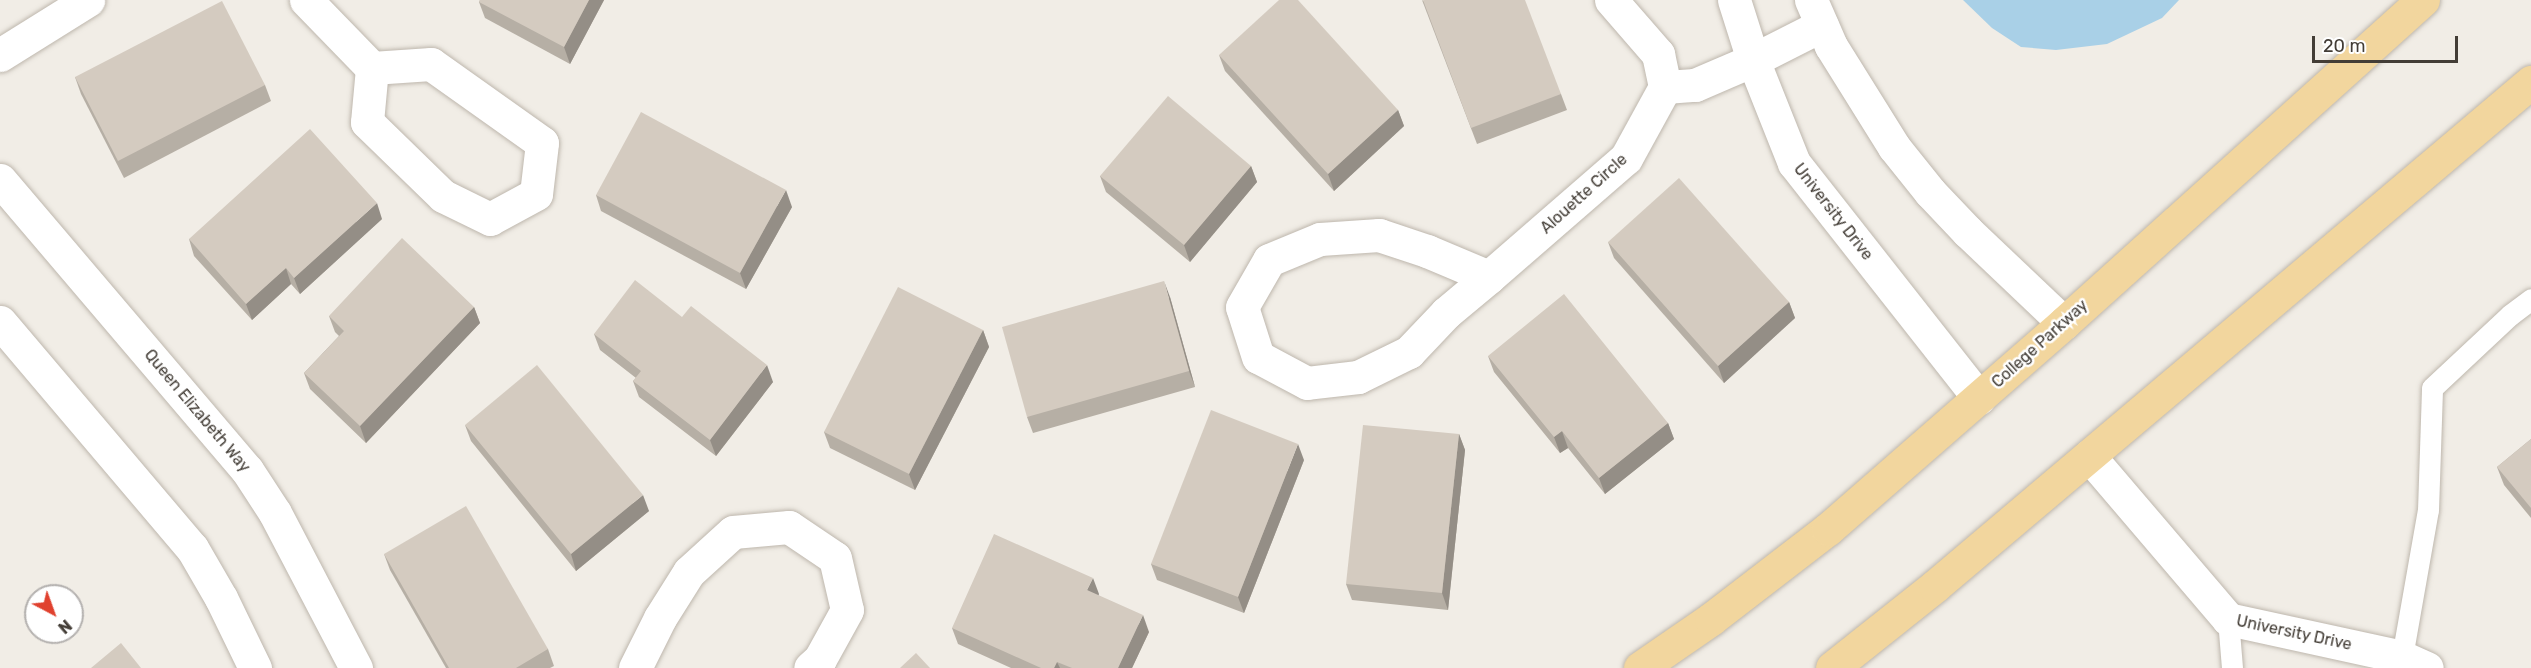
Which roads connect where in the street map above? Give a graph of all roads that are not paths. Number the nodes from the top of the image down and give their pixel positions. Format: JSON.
{"nodes":[{"id":1,"x":88,"y":0,"type":"edge"},
{"id":2,"x":306,"y":0,"type":"edge"},
{"id":3,"x":1611,"y":0,"type":"edge"},
{"id":4,"x":1734,"y":0,"type":"edge"},
{"id":5,"x":2423,"y":0,"type":"edge"},
{"id":6,"x":1816,"y":12,"type":"edge"},
{"id":7,"x":0,"y":55,"type":"edge"},
{"id":8,"x":1753,"y":60,"type":"junction"},
{"id":9,"x":372,"y":68,"type":"junction"},
{"id":10,"x":2531,"y":82,"type":"edge"},
{"id":11,"x":1665,"y":87,"type":"junction"},
{"id":12,"x":0,"y":180,"type":"edge"},
{"id":13,"x":1489,"y":277,"type":"junction"},
{"id":14,"x":2531,"y":299,"type":"edge"},
{"id":15,"x":0,"y":322,"type":"edge"},
{"id":16,"x":2064,"y":323,"type":"junction"},
{"id":17,"x":1978,"y":398,"type":"junction"},
{"id":18,"x":2089,"y":456,"type":"junction"},
{"id":19,"x":2228,"y":619,"type":"junction"},
{"id":20,"x":2415,"y":662,"type":"edge"},
{"id":21,"x":255,"y":668,"type":"edge"},
{"id":22,"x":356,"y":668,"type":"edge"},
{"id":23,"x":635,"y":668,"type":"edge"},
{"id":24,"x":810,"y":668,"type":"edge"},
{"id":25,"x":1640,"y":668,"type":"edge"},
{"id":26,"x":1832,"y":668,"type":"edge"},
{"id":27,"x":2232,"y":668,"type":"edge"}],
"edges":[{"from":1,"to":7,"type":"street"},
{"from":2,"to":9,"type":"street"},
{"from":3,"to":11,"type":"street"},
{"from":4,"to":8,"type":"street","name":"University Drive"},
{"from":5,"to":16,"type":"main road","name":"College Parkway"},
{"from":6,"to":8,"type":"street"},
{"from":6,"to":16,"type":"street"},
{"from":8,"to":11,"type":"street"},
{"from":8,"to":17,"type":"street","name":"University Drive"},
{"from":9,"to":9,"type":"street"},
{"from":10,"to":18,"type":"main road"},
{"from":11,"to":13,"type":"street","name":"Alouette Circle"},
{"from":12,"to":22,"type":"street","name":"Queen Elizabeth Way"},
{"from":13,"to":13,"type":"street","name":"Alouette Circle"},
{"from":14,"to":20,"type":"lane"},
{"from":15,"to":21,"type":"street"},
{"from":16,"to":17,"type":"main road","name":"College Parkway"},
{"from":17,"to":25,"type":"main road","name":"College Parkway"},
{"from":18,"to":19,"type":"street","name":"University Drive"},
{"from":18,"to":26,"type":"main road"},
{"from":19,"to":20,"type":"street","name":"University Drive"},
{"from":19,"to":27,"type":"lane"},
{"from":23,"to":24,"type":"street"}]}
